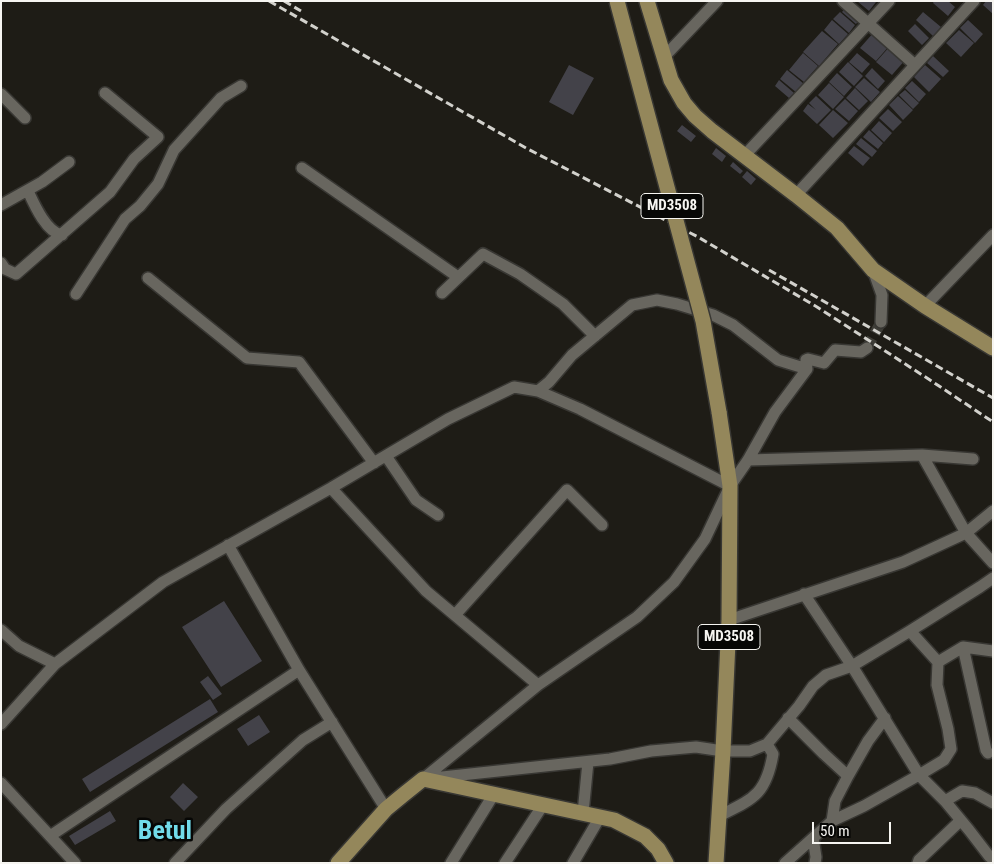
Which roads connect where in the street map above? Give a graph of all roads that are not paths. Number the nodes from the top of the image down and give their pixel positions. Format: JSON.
{"nodes":[{"id":1,"x":617,"y":1,"type":"edge"},
{"id":2,"x":647,"y":1,"type":"edge"},
{"id":3,"x":717,"y":1,"type":"edge"},
{"id":4,"x":843,"y":1,"type":"edge"},
{"id":5,"x":889,"y":1,"type":"edge"},
{"id":6,"x":974,"y":1,"type":"edge"},
{"id":7,"x":868,"y":23,"type":"junction"},
{"id":8,"x":664,"y":57,"type":"junction"},
{"id":9,"x":915,"y":65,"type":"junction"},
{"id":10,"x":241,"y":86,"type":"dead end"},
{"id":11,"x":105,"y":93,"type":"dead end"},
{"id":12,"x":1,"y":94,"type":"edge"},
{"id":13,"x":25,"y":118,"type":"dead end"},
{"id":14,"x":158,"y":137,"type":"junction"},
{"id":15,"x":174,"y":150,"type":"junction"},
{"id":16,"x":745,"y":155,"type":"junction"},
{"id":17,"x":69,"y":162,"type":"dead end"},
{"id":18,"x":302,"y":168,"type":"dead end"},
{"id":19,"x":28,"y":191,"type":"junction"},
{"id":20,"x":796,"y":195,"type":"junction"},
{"id":21,"x":1,"y":205,"type":"edge"},
{"id":22,"x":62,"y":235,"type":"junction"},
{"id":23,"x":993,"y":235,"type":"edge"},
{"id":24,"x":2,"y":268,"type":"edge"},
{"id":25,"x":873,"y":270,"type":"junction"},
{"id":26,"x":458,"y":277,"type":"junction"},
{"id":27,"x":148,"y":278,"type":"dead end"},
{"id":28,"x":442,"y":293,"type":"dead end"},
{"id":29,"x":76,"y":294,"type":"dead end"},
{"id":30,"x":925,"y":306,"type":"junction"},
{"id":31,"x":881,"y":322,"type":"tunnel mouth"},
{"id":32,"x":595,"y":336,"type":"junction"},
{"id":33,"x":868,"y":348,"type":"dead end"},
{"id":34,"x":993,"y":348,"type":"edge"},
{"id":35,"x":808,"y":369,"type":"junction"},
{"id":36,"x":538,"y":391,"type":"junction"},
{"id":37,"x":922,"y":455,"type":"junction"},
{"id":38,"x":386,"y":456,"type":"junction"},
{"id":39,"x":973,"y":459,"type":"dead end"},
{"id":40,"x":748,"y":460,"type":"junction"},
{"id":41,"x":374,"y":463,"type":"junction"},
{"id":42,"x":730,"y":486,"type":"junction"},
{"id":43,"x":331,"y":488,"type":"junction"},
{"id":44,"x":993,"y":511,"type":"edge"},
{"id":45,"x":438,"y":515,"type":"dead end"},
{"id":46,"x":602,"y":525,"type":"dead end"},
{"id":47,"x":966,"y":532,"type":"junction"},
{"id":48,"x":228,"y":545,"type":"junction"},
{"id":49,"x":993,"y":563,"type":"edge"},
{"id":50,"x":993,"y":578,"type":"edge"},
{"id":51,"x":804,"y":594,"type":"junction"},
{"id":52,"x":455,"y":615,"type":"junction"},
{"id":53,"x":729,"y":620,"type":"junction"},
{"id":54,"x":1,"y":630,"type":"edge"},
{"id":55,"x":910,"y":631,"type":"junction"},
{"id":56,"x":963,"y":647,"type":"junction"},
{"id":57,"x":993,"y":650,"type":"edge"},
{"id":58,"x":938,"y":662,"type":"junction"},
{"id":59,"x":55,"y":664,"type":"junction"},
{"id":60,"x":852,"y":666,"type":"junction"},
{"id":61,"x":299,"y":670,"type":"junction"},
{"id":62,"x":538,"y":685,"type":"junction"},
{"id":63,"x":788,"y":718,"type":"junction"},
{"id":64,"x":885,"y":718,"type":"junction"},
{"id":65,"x":332,"y":722,"type":"junction"},
{"id":66,"x":1,"y":724,"type":"edge"},
{"id":67,"x":767,"y":744,"type":"junction"},
{"id":68,"x":989,"y":751,"type":"edge"},
{"id":69,"x":723,"y":752,"type":"junction"},
{"id":70,"x":588,"y":762,"type":"junction"},
{"id":71,"x":919,"y":775,"type":"junction"},
{"id":72,"x":848,"y":776,"type":"junction"},
{"id":73,"x":423,"y":779,"type":"junction"},
{"id":74,"x":1,"y":784,"type":"edge"},
{"id":75,"x":494,"y":794,"type":"junction"},
{"id":76,"x":945,"y":801,"type":"junction"},
{"id":77,"x":993,"y":803,"type":"edge"},
{"id":78,"x":543,"y":805,"type":"junction"},
{"id":79,"x":386,"y":810,"type":"junction"},
{"id":80,"x":583,"y":813,"type":"junction"},
{"id":81,"x":719,"y":816,"type":"junction"},
{"id":82,"x":600,"y":817,"type":"junction"},
{"id":83,"x":832,"y":820,"type":"junction"},
{"id":84,"x":960,"y":821,"type":"junction"},
{"id":85,"x":50,"y":836,"type":"junction"},
{"id":86,"x":813,"y":838,"type":"junction"},
{"id":87,"x":993,"y":859,"type":"edge"},
{"id":88,"x":75,"y":863,"type":"edge"},
{"id":89,"x":176,"y":863,"type":"edge"},
{"id":90,"x":338,"y":863,"type":"edge"},
{"id":91,"x":451,"y":863,"type":"edge"},
{"id":92,"x":505,"y":863,"type":"edge"},
{"id":93,"x":573,"y":863,"type":"edge"},
{"id":94,"x":666,"y":863,"type":"edge"},
{"id":95,"x":716,"y":863,"type":"edge"},
{"id":96,"x":785,"y":863,"type":"edge"},
{"id":97,"x":816,"y":863,"type":"edge"},
{"id":98,"x":918,"y":863,"type":"edge"}],
"edges":[{"from":1,"to":42,"type":"main road","number":"MD3508","bridge":true},
{"from":2,"to":8,"type":"main road"},
{"from":3,"to":8,"type":"street"},
{"from":4,"to":7,"type":"street"},
{"from":5,"to":7,"type":"street"},
{"from":6,"to":9,"type":"street"},
{"from":7,"to":9,"type":"street"},
{"from":7,"to":16,"type":"street"},
{"from":8,"to":16,"type":"main road"},
{"from":9,"to":20,"type":"street"},
{"from":10,"to":15,"type":"street"},
{"from":11,"to":14,"type":"street"},
{"from":12,"to":13,"type":"street"},
{"from":14,"to":15,"type":"street"},
{"from":14,"to":22,"type":"street"},
{"from":15,"to":29,"type":"street"},
{"from":16,"to":20,"type":"main road"},
{"from":17,"to":19,"type":"street"},
{"from":18,"to":26,"type":"street"},
{"from":19,"to":21,"type":"street"},
{"from":19,"to":22,"type":"street"},
{"from":20,"to":25,"type":"main road"},
{"from":22,"to":24,"type":"street"},
{"from":23,"to":30,"type":"street"},
{"from":25,"to":30,"type":"main road"},
{"from":25,"to":31,"type":"street"},
{"from":26,"to":28,"type":"street"},
{"from":26,"to":32,"type":"street"},
{"from":27,"to":41,"type":"street"},
{"from":30,"to":34,"type":"main road"},
{"from":32,"to":35,"type":"street"},
{"from":32,"to":36,"type":"street"},
{"from":33,"to":35,"type":"street"},
{"from":35,"to":40,"type":"street"},
{"from":36,"to":38,"type":"street"},
{"from":36,"to":42,"type":"street"},
{"from":37,"to":39,"type":"street"},
{"from":37,"to":40,"type":"street"},
{"from":37,"to":47,"type":"street"},
{"from":38,"to":41,"type":"street"},
{"from":38,"to":45,"type":"street"},
{"from":40,"to":42,"type":"street"},
{"from":41,"to":43,"type":"street"},
{"from":42,"to":53,"type":"main road","number":"MD3508"},
{"from":42,"to":62,"type":"street"},
{"from":43,"to":48,"type":"street"},
{"from":43,"to":52,"type":"street"},
{"from":44,"to":47,"type":"street"},
{"from":46,"to":52,"type":"street"},
{"from":47,"to":49,"type":"street"},
{"from":47,"to":51,"type":"street"},
{"from":48,"to":59,"type":"street"},
{"from":48,"to":61,"type":"street"},
{"from":50,"to":55,"type":"street"},
{"from":51,"to":53,"type":"street"},
{"from":51,"to":60,"type":"street"},
{"from":52,"to":62,"type":"street"},
{"from":53,"to":69,"type":"main road","number":"MD3508"},
{"from":54,"to":59,"type":"street"},
{"from":55,"to":58,"type":"street"},
{"from":55,"to":60,"type":"street"},
{"from":56,"to":57,"type":"street"},
{"from":56,"to":58,"type":"street"},
{"from":56,"to":68,"type":"street"},
{"from":58,"to":71,"type":"street"},
{"from":59,"to":66,"type":"street"},
{"from":60,"to":63,"type":"street"},
{"from":60,"to":64,"type":"street"},
{"from":61,"to":65,"type":"street"},
{"from":61,"to":85,"type":"street"},
{"from":62,"to":73,"type":"street"},
{"from":63,"to":67,"type":"street"},
{"from":63,"to":72,"type":"street"},
{"from":64,"to":71,"type":"street"},
{"from":64,"to":72,"type":"street"},
{"from":65,"to":79,"type":"street"},
{"from":65,"to":89,"type":"street"},
{"from":67,"to":69,"type":"street"},
{"from":67,"to":81,"type":"street"},
{"from":69,"to":70,"type":"street"},
{"from":69,"to":81,"type":"main road","number":"MD3508"},
{"from":70,"to":73,"type":"street"},
{"from":70,"to":80,"type":"street"},
{"from":71,"to":76,"type":"street"},
{"from":71,"to":83,"type":"street"},
{"from":72,"to":83,"type":"street"},
{"from":73,"to":75,"type":"main road"},
{"from":73,"to":79,"type":"main road"},
{"from":74,"to":85,"type":"street"},
{"from":75,"to":78,"type":"main road"},
{"from":75,"to":91,"type":"street"},
{"from":76,"to":77,"type":"street"},
{"from":76,"to":84,"type":"street"},
{"from":78,"to":80,"type":"main road"},
{"from":78,"to":92,"type":"street"},
{"from":79,"to":90,"type":"main road"},
{"from":80,"to":82,"type":"main road"},
{"from":81,"to":95,"type":"main road","number":"MD3508"},
{"from":82,"to":93,"type":"street"},
{"from":82,"to":94,"type":"main road"},
{"from":83,"to":86,"type":"street"},
{"from":84,"to":87,"type":"street"},
{"from":84,"to":98,"type":"street"},
{"from":85,"to":88,"type":"street"},
{"from":86,"to":96,"type":"street"},
{"from":86,"to":97,"type":"street"}]}
